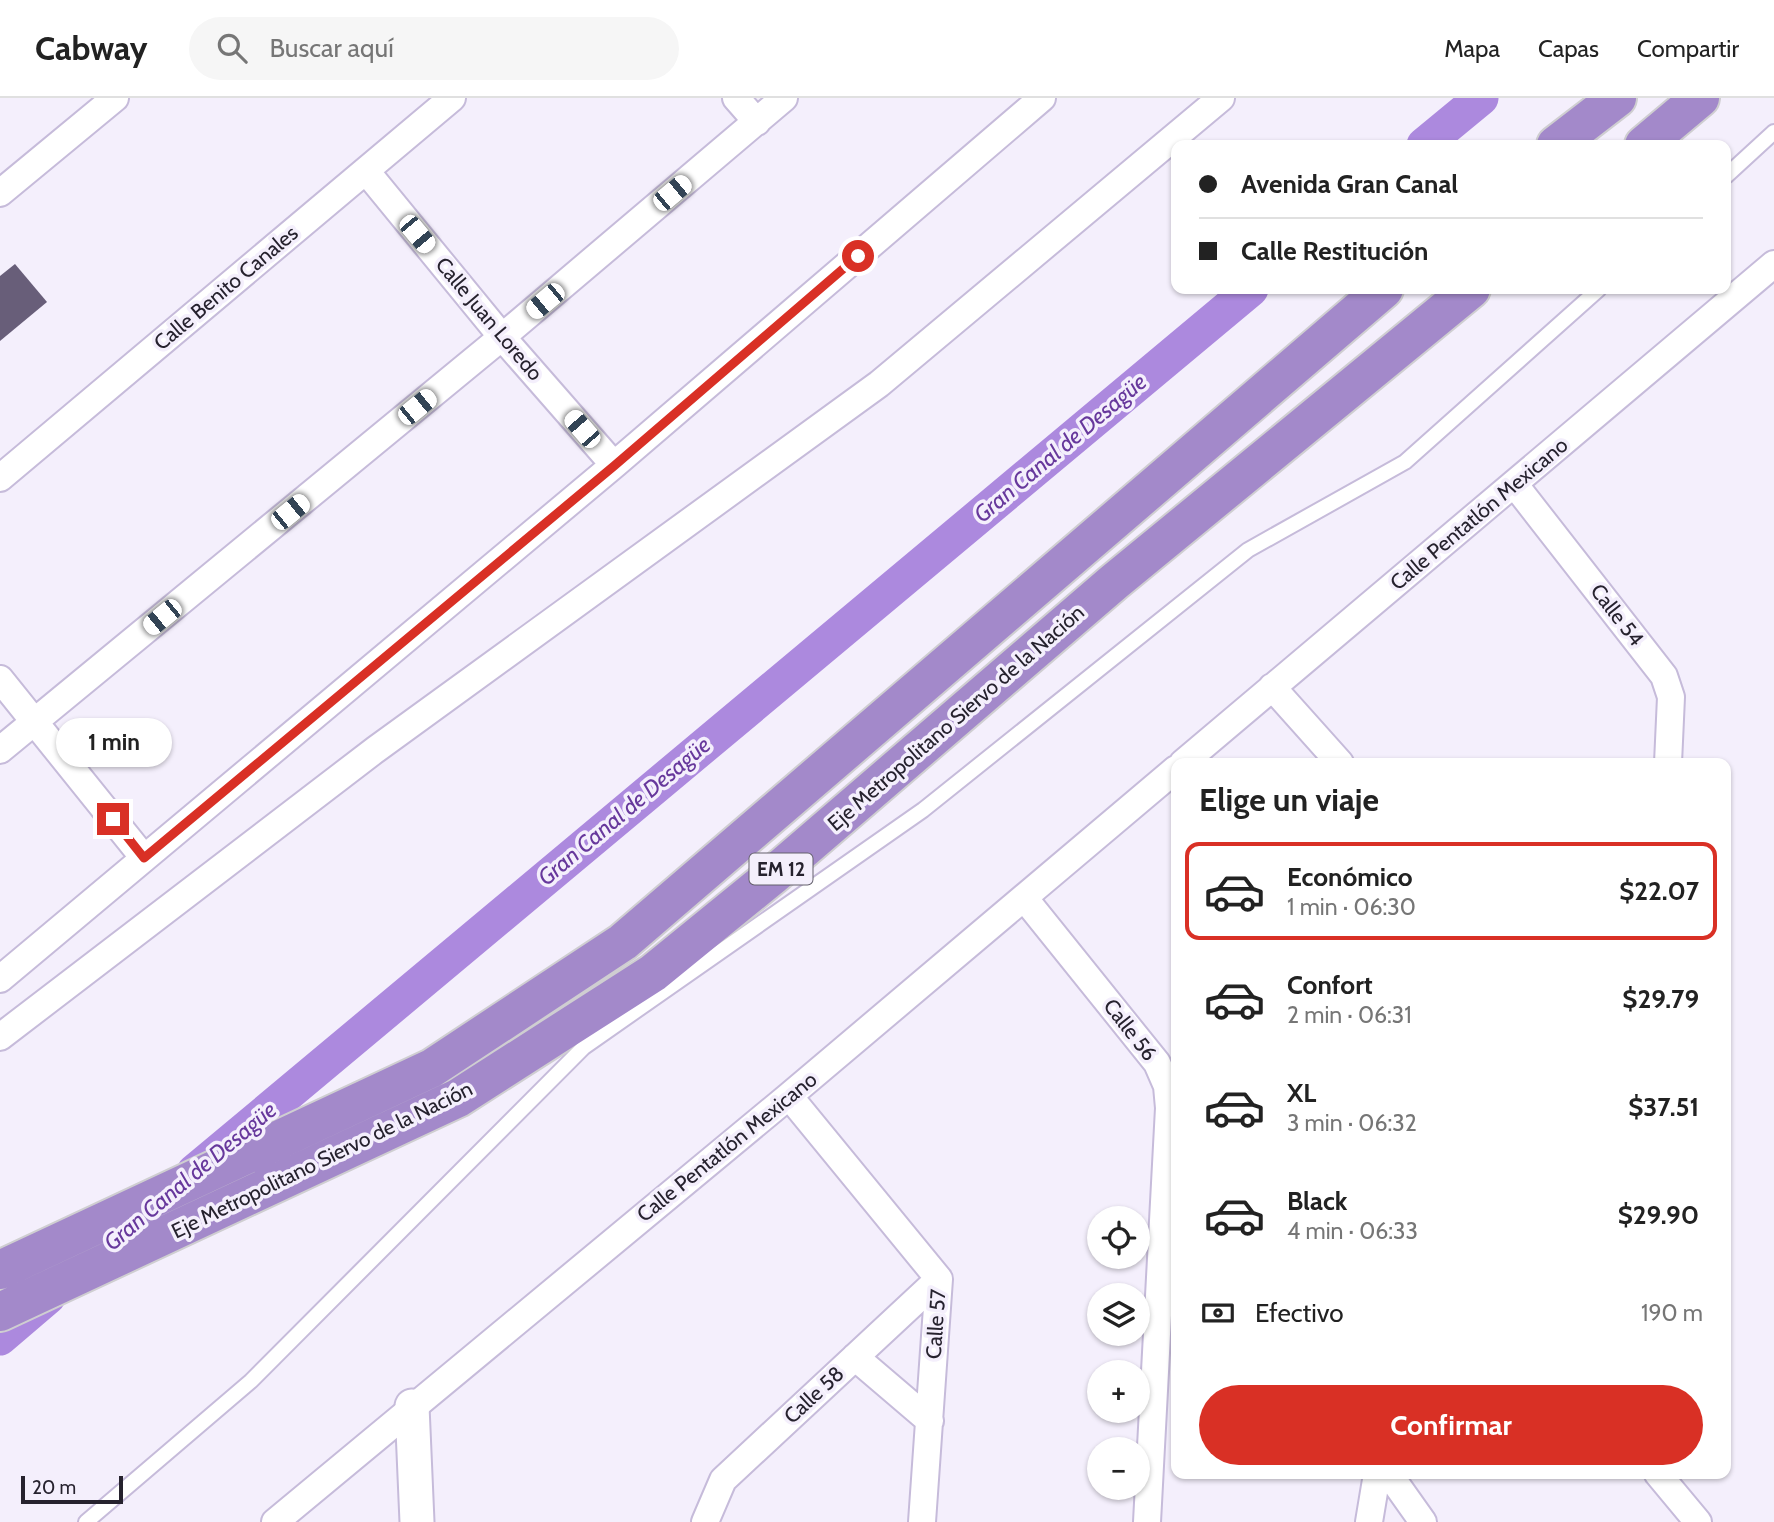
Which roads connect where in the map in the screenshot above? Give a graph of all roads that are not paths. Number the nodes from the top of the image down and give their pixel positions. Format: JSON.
{"nodes":[{"id":1,"x":115,"y":98,"type":"edge"},
{"id":2,"x":452,"y":98,"type":"edge"},
{"id":3,"x":736,"y":98,"type":"edge"},
{"id":4,"x":785,"y":98,"type":"edge"},
{"id":5,"x":1042,"y":98,"type":"edge"},
{"id":6,"x":1221,"y":98,"type":"edge"},
{"id":7,"x":1617,"y":98,"type":"edge"},
{"id":8,"x":1700,"y":98,"type":"edge"},
{"id":9,"x":757,"y":122,"type":"junction"},
{"id":10,"x":1774,"y":132,"type":"edge"},
{"id":11,"x":1562,"y":140,"type":"edge"},
{"id":12,"x":1650,"y":140,"type":"edge"},
{"id":13,"x":1731,"y":171,"type":"edge"},
{"id":14,"x":366,"y":172,"type":"junction"},
{"id":15,"x":0,"y":192,"type":"edge"},
{"id":16,"x":1773,"y":267,"type":"edge"},
{"id":17,"x":1378,"y":294,"type":"edge"},
{"id":18,"x":1465,"y":294,"type":"edge"},
{"id":19,"x":1593,"y":294,"type":"edge"},
{"id":20,"x":502,"y":337,"type":"junction"},
{"id":21,"x":614,"y":466,"type":"junction"},
{"id":22,"x":0,"y":478,"type":"edge"},
{"id":23,"x":1515,"y":485,"type":"junction"},
{"id":24,"x":0,"y":679,"type":"edge"},
{"id":25,"x":1272,"y":687,"type":"junction"},
{"id":26,"x":35,"y":722,"type":"junction"},
{"id":27,"x":0,"y":750,"type":"edge"},
{"id":28,"x":1189,"y":758,"type":"edge"},
{"id":29,"x":1336,"y":758,"type":"edge"},
{"id":30,"x":1668,"y":758,"type":"edge"},
{"id":31,"x":1171,"y":773,"type":"edge"},
{"id":32,"x":144,"y":858,"type":"junction"},
{"id":33,"x":1025,"y":899,"type":"junction"},
{"id":34,"x":0,"y":979,"type":"edge"},
{"id":35,"x":0,"y":1037,"type":"edge"},
{"id":36,"x":789,"y":1096,"type":"junction"},
{"id":37,"x":0,"y":1270,"type":"edge"},
{"id":38,"x":939,"y":1279,"type":"junction"},
{"id":39,"x":0,"y":1312,"type":"edge"},
{"id":40,"x":855,"y":1357,"type":"junction"},
{"id":41,"x":412,"y":1406,"type":"junction"},
{"id":42,"x":930,"y":1421,"type":"junction"},
{"id":43,"x":1376,"y":1479,"type":"edge"},
{"id":44,"x":1393,"y":1479,"type":"edge"},
{"id":45,"x":1662,"y":1479,"type":"edge"},
{"id":46,"x":86,"y":1522,"type":"edge"},
{"id":47,"x":275,"y":1522,"type":"edge"},
{"id":48,"x":417,"y":1522,"type":"edge"},
{"id":49,"x":705,"y":1522,"type":"edge"},
{"id":50,"x":922,"y":1522,"type":"edge"},
{"id":51,"x":1147,"y":1522,"type":"edge"},
{"id":52,"x":1369,"y":1522,"type":"edge"},
{"id":53,"x":1423,"y":1522,"type":"edge"},
{"id":54,"x":1698,"y":1522,"type":"edge"}],
"edges":[{"from":1,"to":15,"type":"street"},
{"from":2,"to":14,"type":"street","name":"Calle Benito Canales"},
{"from":3,"to":9,"type":"street"},
{"from":4,"to":9,"type":"street"},
{"from":5,"to":21,"type":"street"},
{"from":6,"to":35,"type":"street"},
{"from":7,"to":11,"type":"highway"},
{"from":8,"to":12,"type":"highway"},
{"from":9,"to":20,"type":"street"},
{"from":10,"to":13,"type":"lane"},
{"from":14,"to":20,"type":"street","name":"Calle Juan Loredo"},
{"from":14,"to":22,"type":"street","name":"Calle Benito Canales"},
{"from":16,"to":23,"type":"street","name":"Calle Pentatlón Mexicano"},
{"from":17,"to":37,"type":"highway","name":"Eje Metropolitano Siervo de la Nación","number":"EM 12"},
{"from":18,"to":39,"type":"highway","name":"Eje Metropolitano Siervo de la Nación","number":"EM 12"},
{"from":19,"to":46,"type":"lane"},
{"from":20,"to":21,"type":"street","name":"Calle Juan Loredo"},
{"from":20,"to":26,"type":"street"},
{"from":21,"to":32,"type":"street"},
{"from":23,"to":25,"type":"street","name":"Calle Pentatlón Mexicano"},
{"from":23,"to":30,"type":"street","name":"Calle 54"},
{"from":24,"to":26,"type":"street"},
{"from":25,"to":28,"type":"street","name":"Calle Pentatlón Mexicano"},
{"from":25,"to":29,"type":"street"},
{"from":26,"to":27,"type":"street"},
{"from":26,"to":32,"type":"street"},
{"from":31,"to":33,"type":"street","name":"Calle Pentatlón Mexicano"},
{"from":32,"to":34,"type":"street"},
{"from":33,"to":36,"type":"street","name":"Calle Pentatlón Mexicano"},
{"from":33,"to":51,"type":"street","name":"Calle 56"},
{"from":36,"to":38,"type":"street","name":"Calle 57"},
{"from":36,"to":41,"type":"street","name":"Calle Pentatlón Mexicano"},
{"from":38,"to":40,"type":"street","name":"Calle 58"},
{"from":38,"to":42,"type":"street","name":"Calle 57"},
{"from":40,"to":42,"type":"street"},
{"from":40,"to":49,"type":"street","name":"Calle 58"},
{"from":41,"to":47,"type":"street","name":"Calle Pentatlón Mexicano"},
{"from":41,"to":48,"type":"street"},
{"from":42,"to":50,"type":"street","name":"Calle 57"},
{"from":43,"to":52,"type":"street"},
{"from":44,"to":53,"type":"street"},
{"from":45,"to":54,"type":"street"}]}
